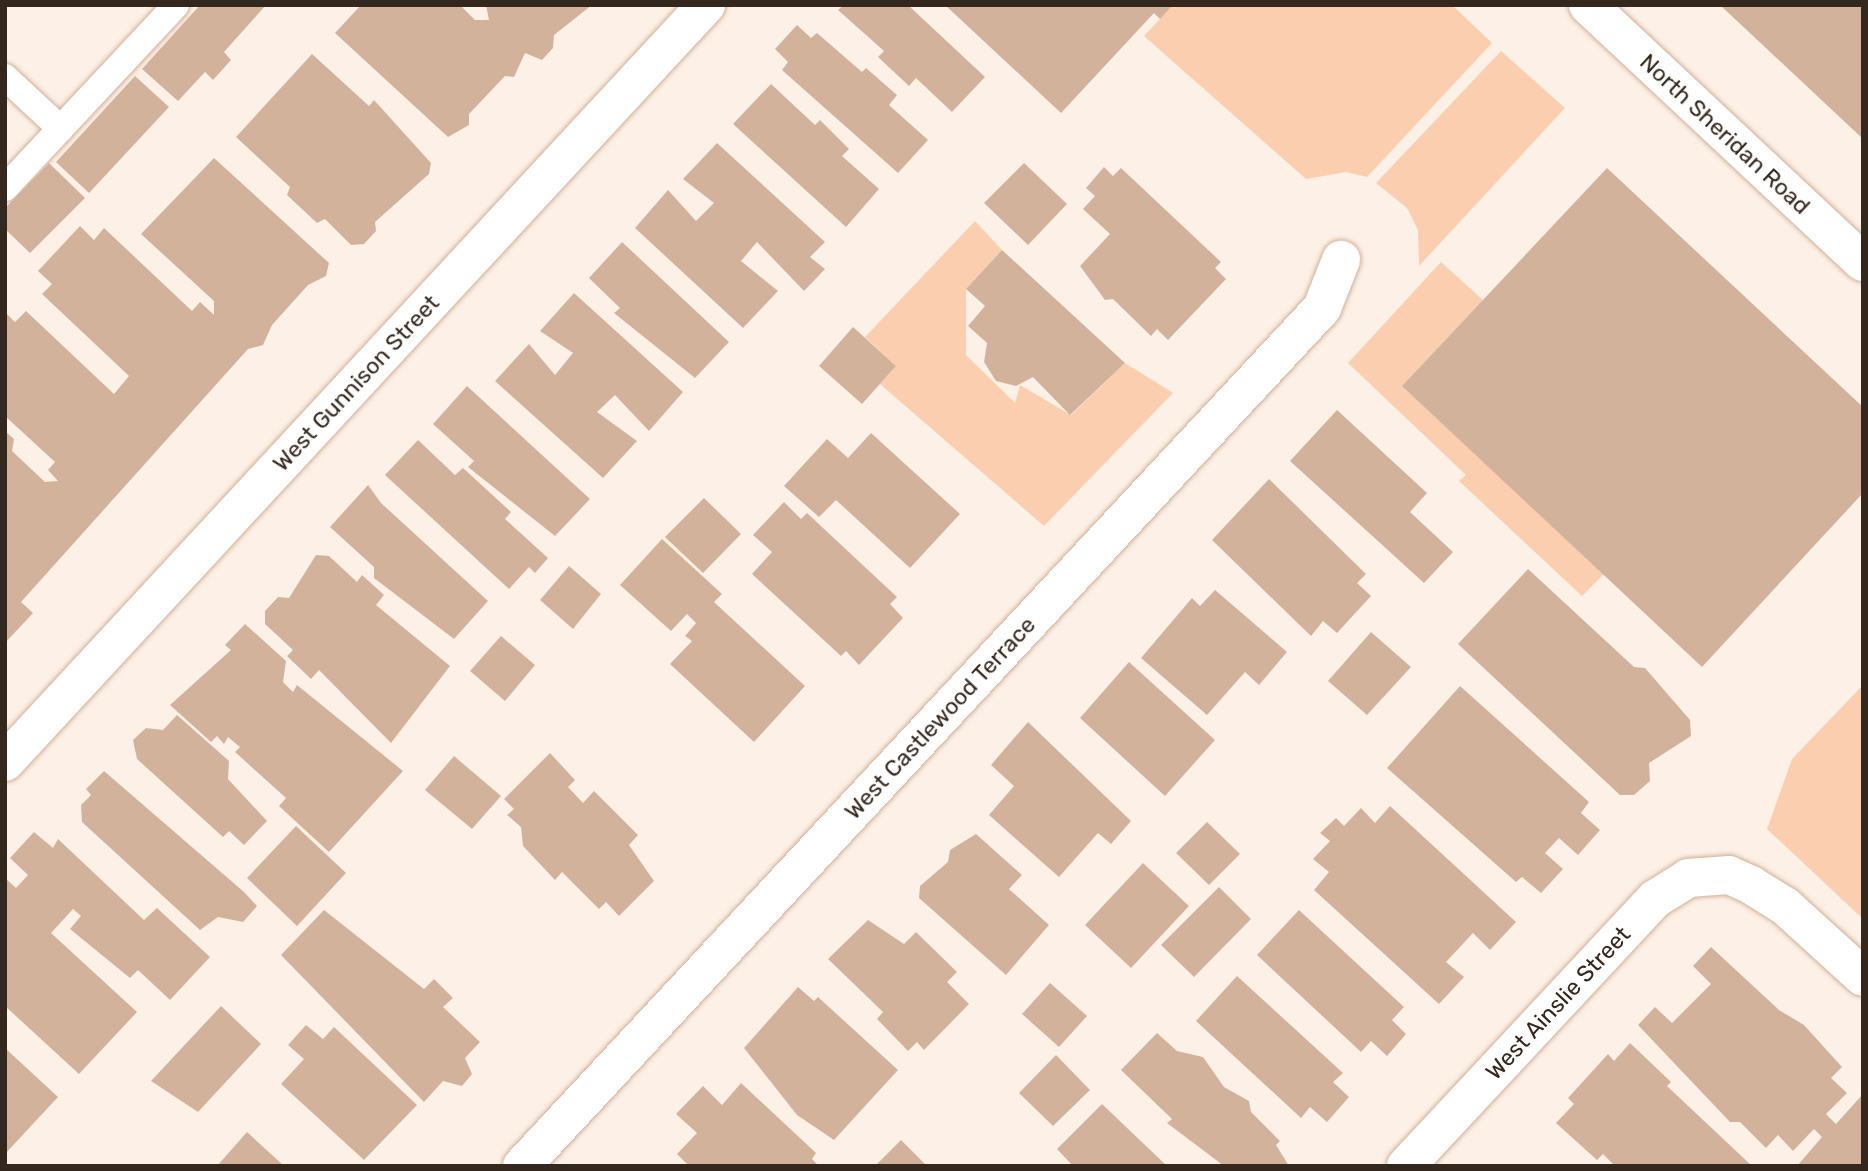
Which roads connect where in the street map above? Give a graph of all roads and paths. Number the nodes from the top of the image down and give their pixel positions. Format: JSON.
{"nodes":[{"id":1,"x":176,"y":5,"type":"edge"},
{"id":2,"x":706,"y":5,"type":"edge"},
{"id":3,"x":1588,"y":5,"type":"edge"},
{"id":4,"x":5,"y":77,"type":"edge"},
{"id":5,"x":61,"y":129,"type":"junction"},
{"id":6,"x":5,"y":188,"type":"edge"},
{"id":7,"x":1341,"y":260,"type":"dead end"},
{"id":8,"x":1863,"y":262,"type":"edge"},
{"id":9,"x":5,"y":762,"type":"edge"},
{"id":10,"x":1863,"y":977,"type":"edge"},
{"id":11,"x":522,"y":1166,"type":"edge"},
{"id":12,"x":1406,"y":1166,"type":"edge"}],
"edges":[{"from":1,"to":5,"type":"lane"},
{"from":2,"to":9,"type":"street","name":"West Gunnison Street"},
{"from":3,"to":8,"type":"street","name":"North Sheridan Road"},
{"from":4,"to":5,"type":"lane"},
{"from":5,"to":6,"type":"lane"},
{"from":7,"to":11,"type":"street","name":"West Castlewood Terrace"},
{"from":10,"to":12,"type":"street","name":"West Ainslie Street"}]}
